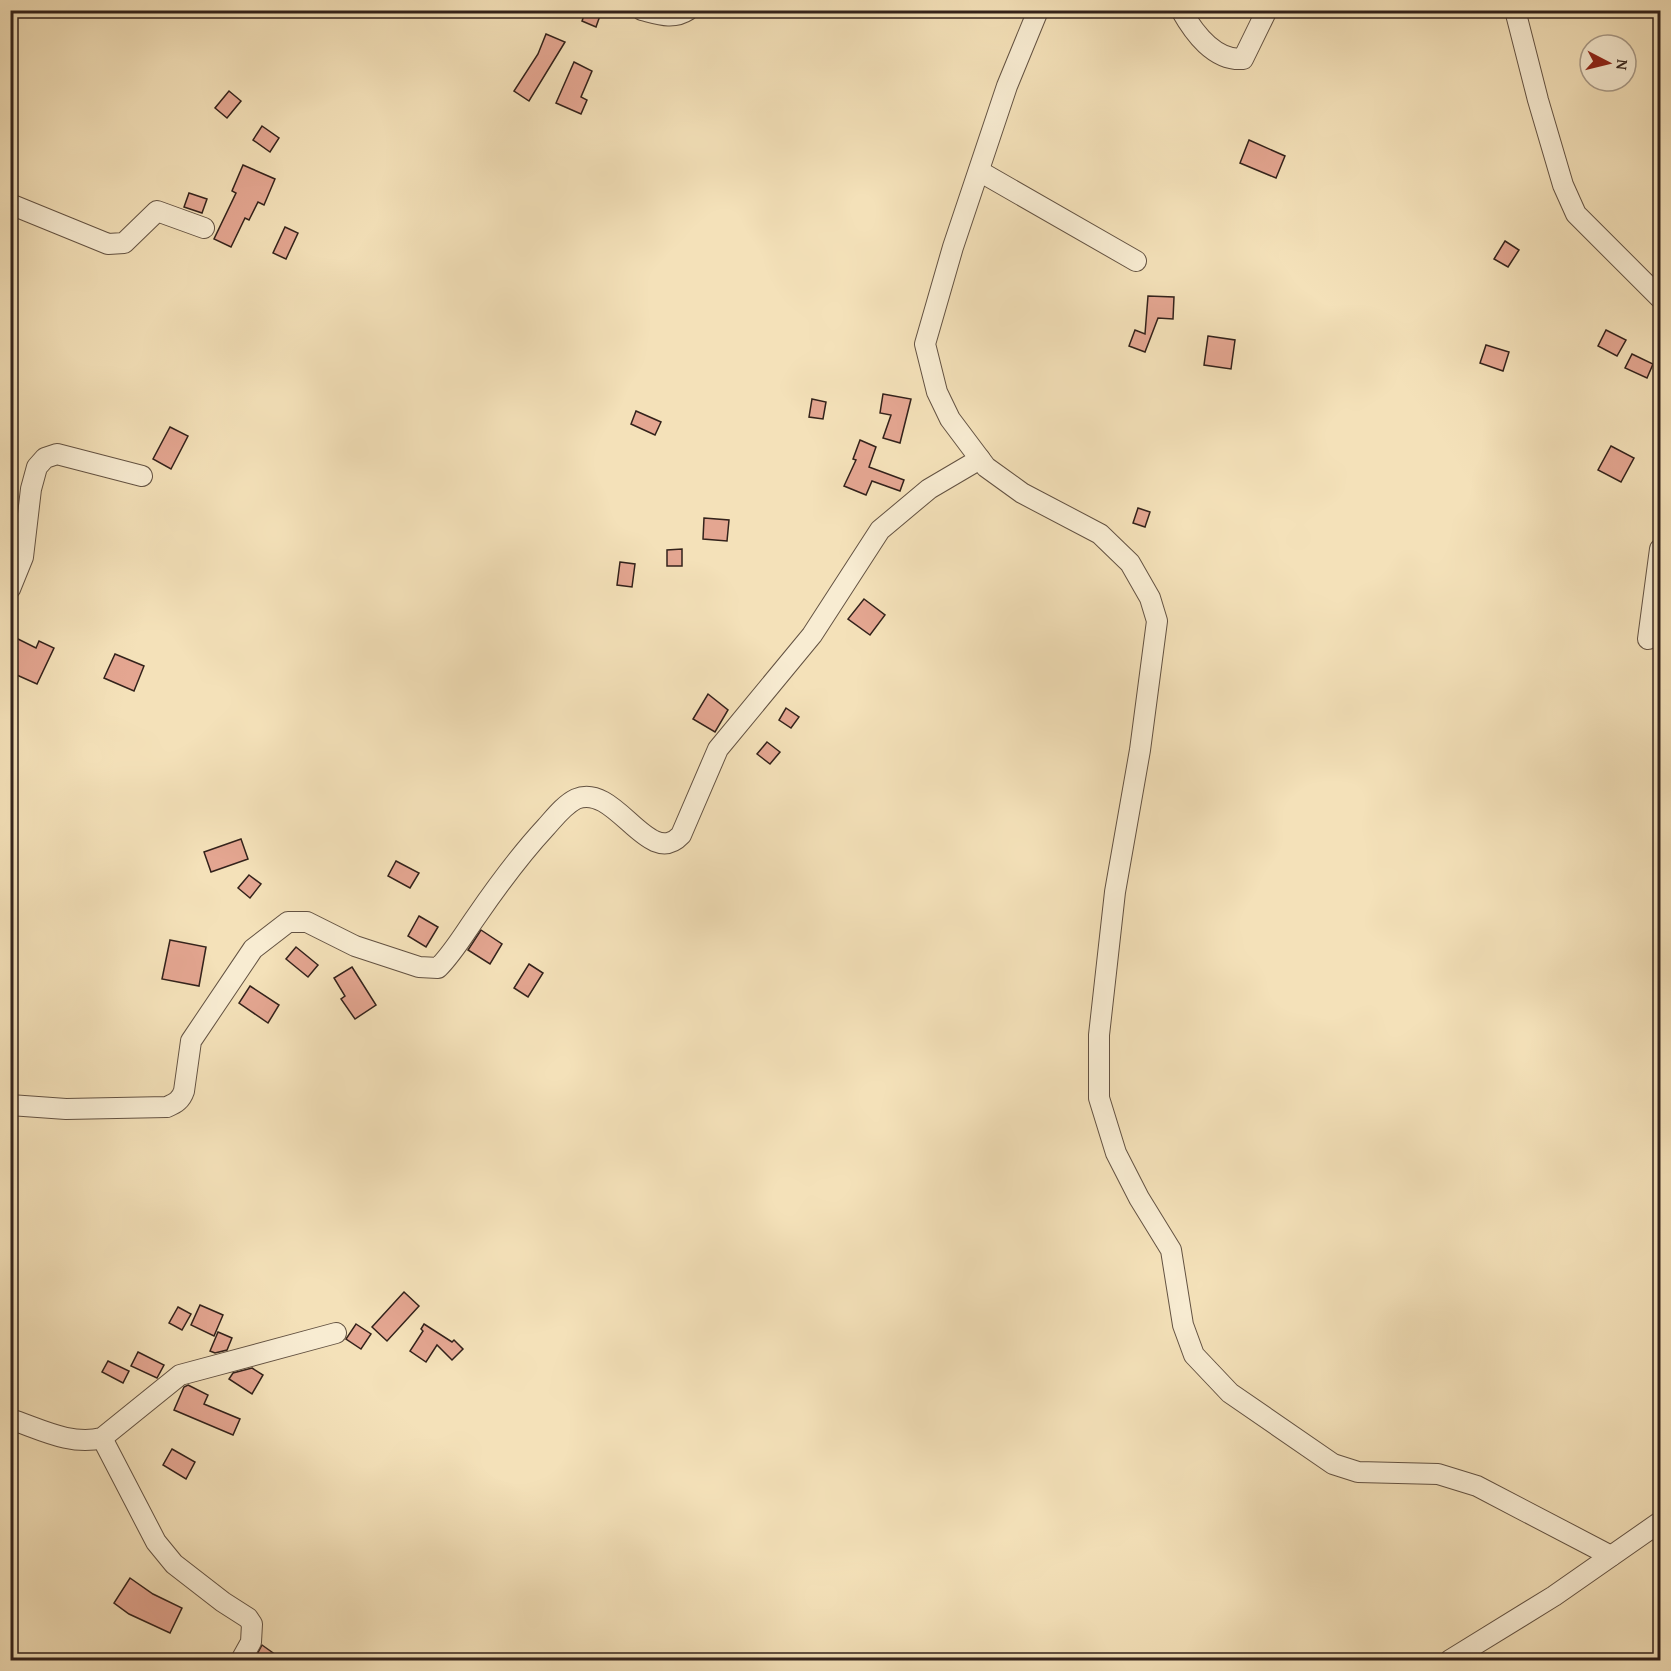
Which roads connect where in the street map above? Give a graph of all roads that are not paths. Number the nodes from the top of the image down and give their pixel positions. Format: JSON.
{"nodes":[{"id":1,"x":642,"y":10,"type":"edge"},
{"id":2,"x":688,"y":10,"type":"edge"},
{"id":3,"x":1181,"y":10,"type":"edge"},
{"id":4,"x":1267,"y":10,"type":"edge"},
{"id":5,"x":1515,"y":10,"type":"edge"},
{"id":6,"x":1036,"y":11,"type":"edge"},
{"id":7,"x":979,"y":171,"type":"junction"},
{"id":8,"x":10,"y":204,"type":"edge"},
{"id":9,"x":204,"y":228,"type":"dead end"},
{"id":10,"x":1136,"y":261,"type":"dead end"},
{"id":11,"x":1660,"y":298,"type":"edge"},
{"id":12,"x":980,"y":459,"type":"junction"},
{"id":13,"x":142,"y":476,"type":"dead end"},
{"id":14,"x":1660,"y":549,"type":"edge"},
{"id":15,"x":10,"y":589,"type":"edge"},
{"id":16,"x":1648,"y":639,"type":"dead end"},
{"id":17,"x":10,"y":1105,"type":"edge"},
{"id":18,"x":336,"y":1333,"type":"dead end"},
{"id":19,"x":10,"y":1419,"type":"edge"},
{"id":20,"x":102,"y":1438,"type":"junction"},
{"id":21,"x":1660,"y":1522,"type":"edge"},
{"id":22,"x":1611,"y":1556,"type":"junction"},
{"id":23,"x":241,"y":1660,"type":"edge"},
{"id":24,"x":1450,"y":1660,"type":"edge"}],
"edges":[{"from":1,"to":2,"type":"street"},
{"from":3,"to":4,"type":"street"},
{"from":5,"to":11,"type":"street"},
{"from":6,"to":7,"type":"street"},
{"from":7,"to":10,"type":"street"},
{"from":7,"to":12,"type":"street"},
{"from":8,"to":9,"type":"street"},
{"from":12,"to":17,"type":"street"},
{"from":12,"to":22,"type":"street"},
{"from":13,"to":15,"type":"street"},
{"from":14,"to":16,"type":"street"},
{"from":18,"to":20,"type":"street"},
{"from":19,"to":20,"type":"street"},
{"from":20,"to":23,"type":"street"},
{"from":21,"to":22,"type":"street"},
{"from":22,"to":24,"type":"street"}]}
